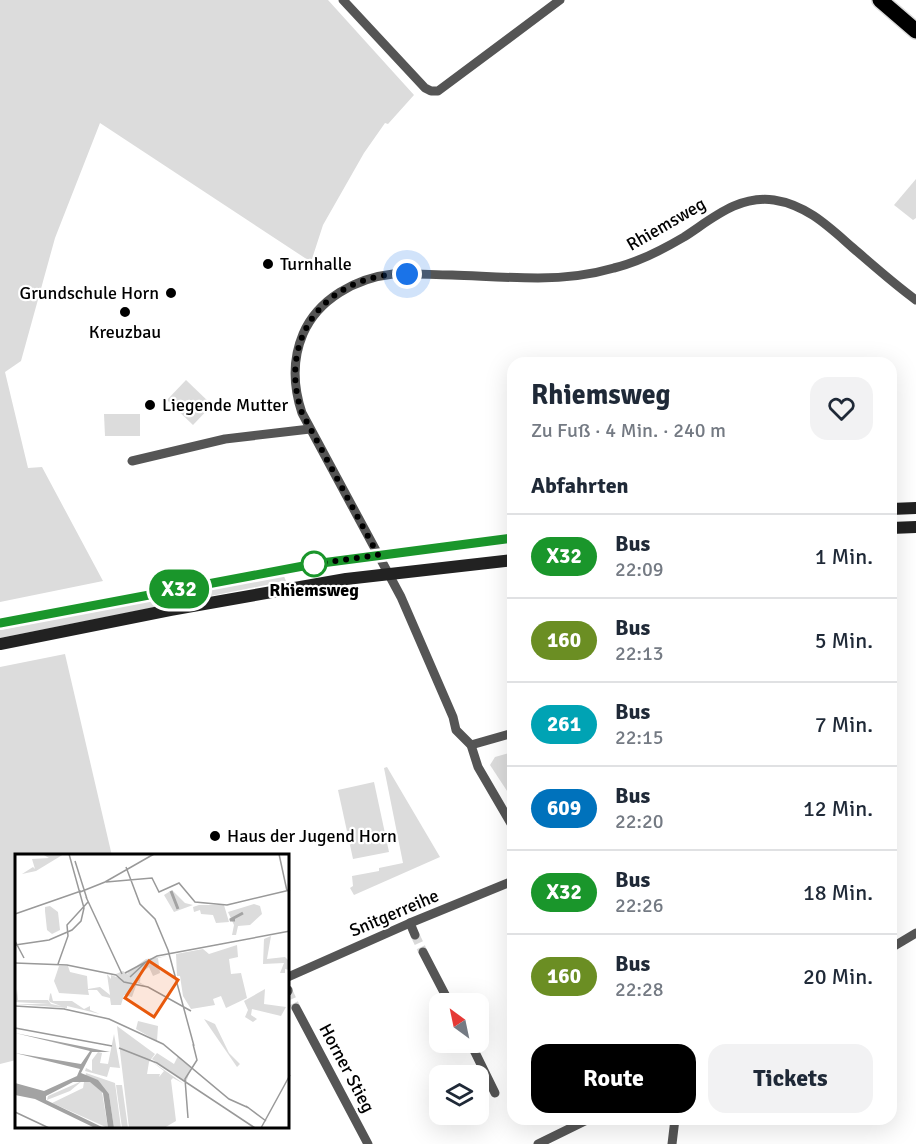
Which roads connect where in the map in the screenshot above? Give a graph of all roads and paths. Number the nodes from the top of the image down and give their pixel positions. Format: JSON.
{"nodes":[{"id":1,"x":343,"y":0,"type":"edge"},
{"id":2,"x":560,"y":0,"type":"edge"},
{"id":3,"x":880,"y":0,"type":"edge"},
{"id":4,"x":916,"y":31,"type":"edge"},
{"id":5,"x":916,"y":300,"type":"edge"},
{"id":6,"x":310,"y":429,"type":"junction"},
{"id":7,"x":132,"y":461,"type":"dead end"},
{"id":8,"x":916,"y":508,"type":"edge"},
{"id":9,"x":897,"y":509,"type":"edge"},
{"id":10,"x":916,"y":527,"type":"edge"},
{"id":11,"x":897,"y":528,"type":"edge"},
{"id":12,"x":507,"y":539,"type":"edge"},
{"id":13,"x":378,"y":555,"type":"junction"},
{"id":14,"x":507,"y":561,"type":"edge"},
{"id":15,"x":388,"y":573,"type":"junction"},
{"id":16,"x":0,"y":623,"type":"edge"},
{"id":17,"x":0,"y":644,"type":"edge"},
{"id":18,"x":507,"y":735,"type":"edge"},
{"id":19,"x":471,"y":745,"type":"junction"},
{"id":20,"x":507,"y":817,"type":"edge"},
{"id":21,"x":507,"y":883,"type":"edge"},
{"id":22,"x":410,"y":923,"type":"junction"},
{"id":23,"x":916,"y":933,"type":"edge"},
{"id":24,"x":415,"y":935,"type":"tunnel mouth"},
{"id":25,"x":897,"y":944,"type":"edge"},
{"id":26,"x":423,"y":952,"type":"tunnel mouth"},
{"id":27,"x":290,"y":976,"type":"edge"},
{"id":28,"x":444,"y":993,"type":"edge"},
{"id":29,"x":296,"y":1008,"type":"tunnel mouth"},
{"id":30,"x":475,"y":1053,"type":"edge"},
{"id":31,"x":495,"y":1093,"type":"dead end"},
{"id":32,"x":577,"y":1125,"type":"edge"},
{"id":33,"x":674,"y":1125,"type":"edge"},
{"id":34,"x":368,"y":1144,"type":"edge"},
{"id":35,"x":538,"y":1144,"type":"edge"},
{"id":36,"x":672,"y":1144,"type":"edge"}],
"edges":[{"from":1,"to":2,"type":"street"},
{"from":3,"to":4,"type":"main road"},
{"from":5,"to":6,"type":"street","name":"Rhiemsweg"},
{"from":6,"to":7,"type":"street"},
{"from":6,"to":13,"type":"street","name":"Rhiemsweg"},
{"from":8,"to":9,"type":"main road"},
{"from":10,"to":11,"type":"main road"},
{"from":12,"to":13,"type":"main road"},
{"from":13,"to":15,"type":"street","name":"Rhiemsweg"},
{"from":13,"to":16,"type":"main road"},
{"from":14,"to":15,"type":"main road"},
{"from":15,"to":17,"type":"main road"},
{"from":15,"to":19,"type":"street","name":"Rhiemsweg"},
{"from":18,"to":19,"type":"street"},
{"from":19,"to":20,"type":"street","name":"Rhiemsweg"},
{"from":21,"to":22,"type":"street","name":"Snitgerreihe"},
{"from":22,"to":24,"type":"street"},
{"from":22,"to":27,"type":"street","name":"Snitgerreihe"},
{"from":23,"to":25,"type":"street"},
{"from":26,"to":28,"type":"street"},
{"from":29,"to":34,"type":"street","name":"Horner Stieg"},
{"from":30,"to":31,"type":"street"},
{"from":32,"to":35,"type":"street"},
{"from":33,"to":36,"type":"street"}]}
